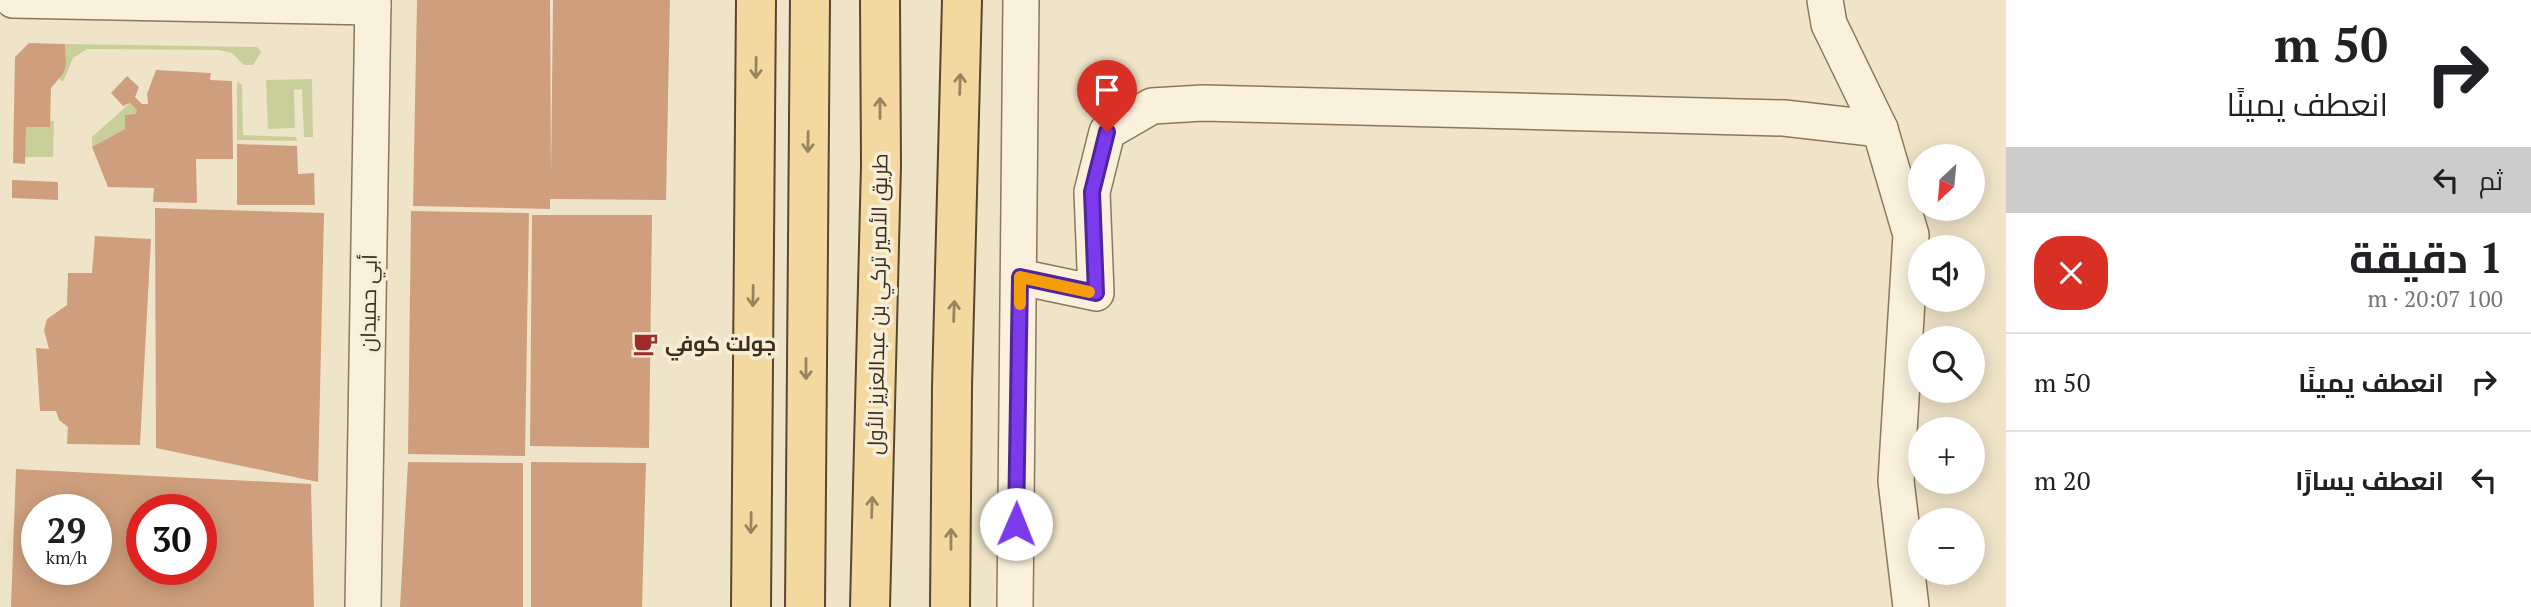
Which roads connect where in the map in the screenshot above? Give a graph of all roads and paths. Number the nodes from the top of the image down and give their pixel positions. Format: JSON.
{"nodes":[{"id":1,"x":13,"y":0,"type":"edge"},
{"id":2,"x":756,"y":0,"type":"edge"},
{"id":3,"x":810,"y":0,"type":"edge"},
{"id":4,"x":880,"y":0,"type":"edge"},
{"id":5,"x":962,"y":0,"type":"edge"},
{"id":6,"x":1021,"y":0,"type":"edge"},
{"id":7,"x":1825,"y":0,"type":"edge"},
{"id":8,"x":373,"y":4,"type":"edge"},
{"id":9,"x":1880,"y":128,"type":"junction"},
{"id":10,"x":1020,"y":277,"type":"junction"},
{"id":11,"x":870,"y":591,"type":"edge"},
{"id":12,"x":363,"y":607,"type":"edge"},
{"id":13,"x":751,"y":607,"type":"edge"},
{"id":14,"x":805,"y":607,"type":"edge"},
{"id":15,"x":950,"y":607,"type":"edge"},
{"id":16,"x":1015,"y":607,"type":"edge"},
{"id":17,"x":1911,"y":607,"type":"edge"}],
"edges":[{"from":1,"to":8,"type":"street"},
{"from":2,"to":13,"type":"main road","one_way":true},
{"from":3,"to":14,"type":"main road","one_way":true},
{"from":11,"to":4,"type":"main road","name":"طريق الأمير تركي بن عبدالعزيز الأول","one_way":true},
{"from":15,"to":5,"type":"main road","one_way":true},
{"from":6,"to":10,"type":"street"},
{"from":7,"to":9,"type":"street"},
{"from":8,"to":12,"type":"street","name":"أبي حميدان"},
{"from":9,"to":10,"type":"street"},
{"from":9,"to":17,"type":"street"},
{"from":10,"to":16,"type":"street"}]}
